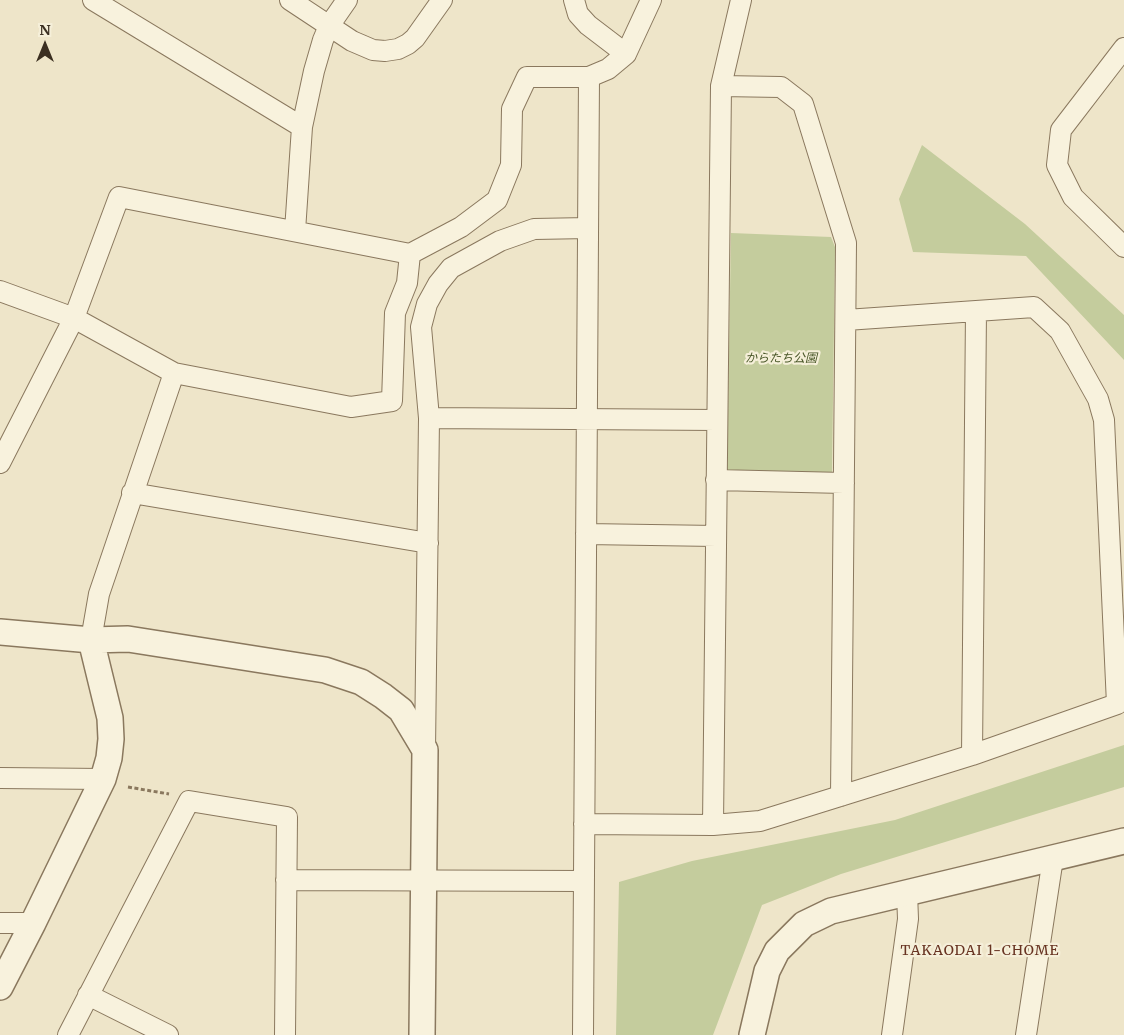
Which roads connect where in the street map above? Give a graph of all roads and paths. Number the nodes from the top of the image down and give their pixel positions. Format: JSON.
{"nodes":[{"id":1,"x":94,"y":0,"type":"edge"},
{"id":2,"x":290,"y":0,"type":"edge"},
{"id":3,"x":347,"y":0,"type":"edge"},
{"id":4,"x":442,"y":0,"type":"edge"},
{"id":5,"x":574,"y":0,"type":"edge"},
{"id":6,"x":651,"y":0,"type":"edge"},
{"id":7,"x":741,"y":0,"type":"edge"},
{"id":8,"x":329,"y":26,"type":"junction"},
{"id":9,"x":1124,"y":48,"type":"edge"},
{"id":10,"x":626,"y":54,"type":"junction"},
{"id":11,"x":589,"y":77,"type":"junction"},
{"id":12,"x":721,"y":86,"type":"junction"},
{"id":13,"x":302,"y":127,"type":"junction"},
{"id":14,"x":588,"y":228,"type":"junction"},
{"id":15,"x":295,"y":231,"type":"junction"},
{"id":16,"x":1124,"y":247,"type":"edge"},
{"id":17,"x":410,"y":254,"type":"junction"},
{"id":18,"x":0,"y":291,"type":"edge"},
{"id":19,"x":976,"y":311,"type":"junction"},
{"id":20,"x":74,"y":318,"type":"junction"},
{"id":21,"x":846,"y":320,"type":"junction"},
{"id":22,"x":174,"y":373,"type":"junction"},
{"id":23,"x":429,"y":418,"type":"junction"},
{"id":24,"x":587,"y":420,"type":"junction"},
{"id":25,"x":717,"y":420,"type":"junction"},
{"id":26,"x":0,"y":463,"type":"edge"},
{"id":27,"x":716,"y":480,"type":"junction"},
{"id":28,"x":844,"y":483,"type":"junction"},
{"id":29,"x":132,"y":493,"type":"junction"},
{"id":30,"x":586,"y":534,"type":"junction"},
{"id":31,"x":716,"y":536,"type":"junction"},
{"id":32,"x":428,"y":543,"type":"junction"},
{"id":33,"x":0,"y":632,"type":"edge"},
{"id":34,"x":91,"y":640,"type":"junction"},
{"id":35,"x":424,"y":750,"type":"junction"},
{"id":36,"x":972,"y":755,"type":"junction"},
{"id":37,"x":0,"y":778,"type":"edge"},
{"id":38,"x":103,"y":778,"type":"junction"},
{"id":39,"x":128,"y":787,"type":"dead end"},
{"id":40,"x":167,"y":794,"type":"dead end"},
{"id":41,"x":841,"y":796,"type":"junction"},
{"id":42,"x":584,"y":824,"type":"junction"},
{"id":43,"x":713,"y":825,"type":"junction"},
{"id":44,"x":1124,"y":841,"type":"edge"},
{"id":45,"x":1053,"y":858,"type":"junction"},
{"id":46,"x":286,"y":880,"type":"junction"},
{"id":47,"x":423,"y":881,"type":"junction"},
{"id":48,"x":584,"y":881,"type":"junction"},
{"id":49,"x":907,"y":893,"type":"junction"},
{"id":50,"x":0,"y":923,"type":"edge"},
{"id":51,"x":34,"y":923,"type":"junction"},
{"id":52,"x":0,"y":987,"type":"edge"},
{"id":53,"x":88,"y":996,"type":"junction"},
{"id":54,"x":68,"y":1035,"type":"edge"},
{"id":55,"x":168,"y":1035,"type":"edge"},
{"id":56,"x":285,"y":1035,"type":"edge"},
{"id":57,"x":422,"y":1035,"type":"edge"},
{"id":58,"x":583,"y":1035,"type":"edge"},
{"id":59,"x":752,"y":1035,"type":"edge"},
{"id":60,"x":892,"y":1035,"type":"edge"},
{"id":61,"x":1026,"y":1035,"type":"edge"}],
"edges":[{"from":1,"to":13,"type":"street"},
{"from":2,"to":8,"type":"street"},
{"from":3,"to":8,"type":"street"},
{"from":4,"to":8,"type":"street"},
{"from":5,"to":10,"type":"street"},
{"from":6,"to":10,"type":"street"},
{"from":7,"to":12,"type":"street"},
{"from":8,"to":13,"type":"street"},
{"from":9,"to":16,"type":"street"},
{"from":10,"to":11,"type":"street"},
{"from":11,"to":14,"type":"street"},
{"from":11,"to":17,"type":"street"},
{"from":12,"to":21,"type":"street"},
{"from":12,"to":25,"type":"street"},
{"from":13,"to":15,"type":"street"},
{"from":14,"to":23,"type":"street"},
{"from":14,"to":24,"type":"street"},
{"from":15,"to":17,"type":"street"},
{"from":15,"to":20,"type":"street"},
{"from":17,"to":22,"type":"street"},
{"from":18,"to":20,"type":"street"},
{"from":19,"to":21,"type":"street"},
{"from":19,"to":36,"type":"street"},
{"from":19,"to":36,"type":"street"},
{"from":20,"to":22,"type":"street"},
{"from":20,"to":26,"type":"street"},
{"from":21,"to":28,"type":"street"},
{"from":22,"to":29,"type":"street"},
{"from":23,"to":24,"type":"street"},
{"from":23,"to":32,"type":"street"},
{"from":24,"to":25,"type":"street"},
{"from":24,"to":30,"type":"street"},
{"from":25,"to":27,"type":"street"},
{"from":27,"to":28,"type":"street"},
{"from":27,"to":31,"type":"street"},
{"from":28,"to":41,"type":"street"},
{"from":29,"to":32,"type":"street"},
{"from":29,"to":34,"type":"street"},
{"from":30,"to":31,"type":"street"},
{"from":30,"to":42,"type":"street"},
{"from":31,"to":43,"type":"street"},
{"from":32,"to":35,"type":"street"},
{"from":33,"to":34,"type":"street"},
{"from":34,"to":35,"type":"street"},
{"from":34,"to":38,"type":"street"},
{"from":35,"to":47,"type":"street"},
{"from":36,"to":41,"type":"street"},
{"from":37,"to":38,"type":"street"},
{"from":38,"to":51,"type":"street"},
{"from":39,"to":40,"type":"path"},
{"from":41,"to":43,"type":"street"},
{"from":42,"to":43,"type":"street"},
{"from":42,"to":48,"type":"street"},
{"from":44,"to":45,"type":"street"},
{"from":45,"to":49,"type":"street"},
{"from":45,"to":61,"type":"street"},
{"from":46,"to":47,"type":"street"},
{"from":46,"to":53,"type":"street"},
{"from":46,"to":56,"type":"street"},
{"from":47,"to":48,"type":"street"},
{"from":47,"to":57,"type":"street"},
{"from":48,"to":58,"type":"street"},
{"from":49,"to":59,"type":"street"},
{"from":49,"to":60,"type":"street"},
{"from":50,"to":51,"type":"street"},
{"from":51,"to":52,"type":"street"},
{"from":53,"to":54,"type":"street"},
{"from":53,"to":55,"type":"street"}]}
